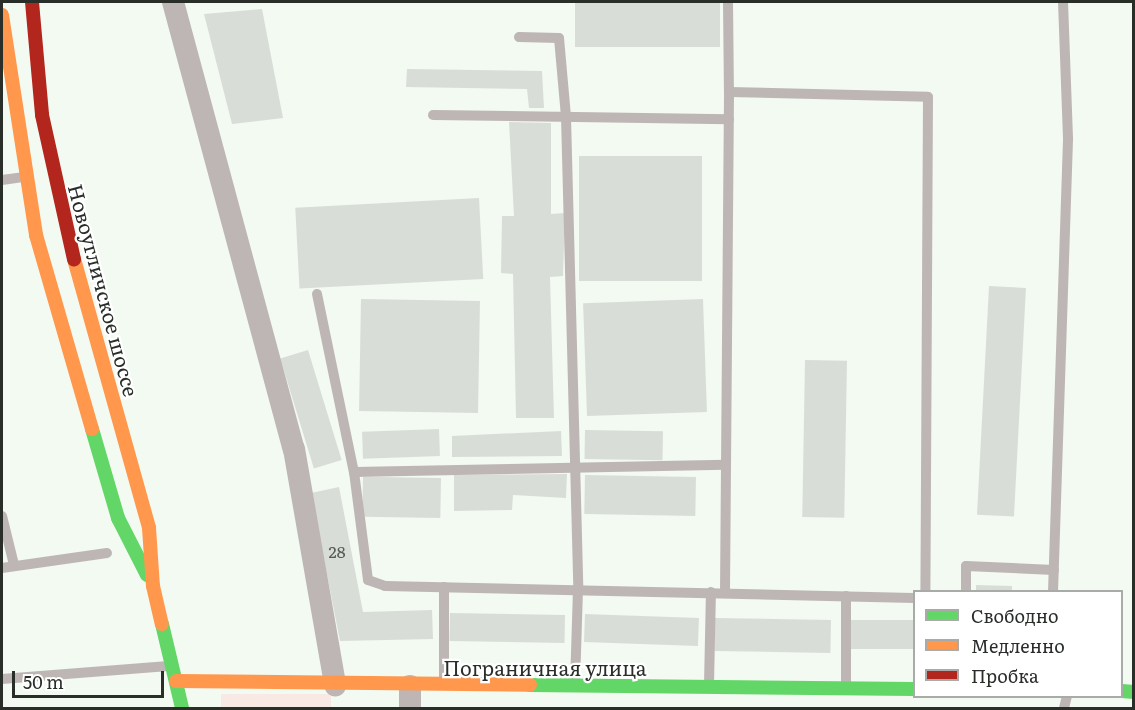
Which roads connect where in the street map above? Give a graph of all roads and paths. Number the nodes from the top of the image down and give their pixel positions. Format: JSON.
{"nodes":[{"id":1,"x":32,"y":2,"type":"edge"},
{"id":2,"x":173,"y":2,"type":"edge"},
{"id":3,"x":728,"y":2,"type":"edge"},
{"id":4,"x":1062,"y":2,"type":"edge"},
{"id":5,"x":2,"y":15,"type":"edge"},
{"id":6,"x":519,"y":37,"type":"dead end"},
{"id":7,"x":729,"y":93,"type":"junction"},
{"id":8,"x":433,"y":115,"type":"dead end"},
{"id":9,"x":566,"y":117,"type":"junction"},
{"id":10,"x":729,"y":119,"type":"junction"},
{"id":11,"x":24,"y":177,"type":"junction"},
{"id":12,"x":2,"y":180,"type":"edge"},
{"id":13,"x":317,"y":294,"type":"dead end"},
{"id":14,"x":726,"y":465,"type":"junction"},
{"id":15,"x":575,"y":466,"type":"junction"},
{"id":16,"x":354,"y":472,"type":"junction"},
{"id":17,"x":2,"y":516,"type":"edge"},
{"id":18,"x":107,"y":553,"type":"dead end"},
{"id":19,"x":14,"y":566,"type":"junction"},
{"id":20,"x":2,"y":568,"type":"edge"},
{"id":21,"x":1054,"y":570,"type":"junction"},
{"id":22,"x":153,"y":586,"type":"junction"},
{"id":23,"x":444,"y":587,"type":"junction"},
{"id":24,"x":578,"y":589,"type":"junction"},
{"id":25,"x":925,"y":590,"type":"edge"},
{"id":26,"x":966,"y":590,"type":"edge"},
{"id":27,"x":1053,"y":590,"type":"edge"},
{"id":28,"x":711,"y":592,"type":"junction"},
{"id":29,"x":725,"y":592,"type":"junction"},
{"id":30,"x":846,"y":596,"type":"junction"},
{"id":31,"x":913,"y":598,"type":"edge"},
{"id":32,"x":172,"y":665,"type":"junction"},
{"id":33,"x":2,"y":679,"type":"edge"},
{"id":34,"x":176,"y":681,"type":"junction"},
{"id":35,"x":335,"y":685,"type":"junction"},
{"id":36,"x":444,"y":686,"type":"junction"},
{"id":37,"x":575,"y":686,"type":"junction"},
{"id":38,"x":709,"y":687,"type":"junction"},
{"id":39,"x":846,"y":689,"type":"junction"},
{"id":40,"x":913,"y":689,"type":"edge"},
{"id":41,"x":410,"y":697,"type":"edge"},
{"id":42,"x":182,"y":708,"type":"edge"}],
"edges":[{"from":1,"to":22,"type":"main road","name":"Новоугличское шоссе"},
{"from":2,"to":35,"type":"street"},
{"from":3,"to":7,"type":"lane"},
{"from":4,"to":21,"type":"lane"},
{"from":5,"to":11,"type":"main road","name":"Новоугличское шоссе"},
{"from":6,"to":9,"type":"lane"},
{"from":7,"to":10,"type":"lane"},
{"from":7,"to":25,"type":"lane"},
{"from":8,"to":9,"type":"lane"},
{"from":9,"to":10,"type":"lane"},
{"from":9,"to":15,"type":"lane"},
{"from":10,"to":14,"type":"lane"},
{"from":11,"to":12,"type":"lane"},
{"from":11,"to":22,"type":"main road","name":"Новоугличское шоссе"},
{"from":13,"to":16,"type":"lane"},
{"from":14,"to":15,"type":"lane"},
{"from":14,"to":29,"type":"lane"},
{"from":15,"to":16,"type":"lane"},
{"from":15,"to":24,"type":"lane"},
{"from":16,"to":23,"type":"lane"},
{"from":17,"to":19,"type":"lane"},
{"from":18,"to":19,"type":"lane"},
{"from":19,"to":20,"type":"lane"},
{"from":21,"to":26,"type":"lane"},
{"from":21,"to":27,"type":"lane"},
{"from":22,"to":32,"type":"main road","name":"Новоугличское шоссе"},
{"from":23,"to":24,"type":"lane"},
{"from":23,"to":36,"type":"lane"},
{"from":24,"to":28,"type":"lane"},
{"from":24,"to":37,"type":"lane"},
{"from":28,"to":29,"type":"lane"},
{"from":28,"to":38,"type":"lane"},
{"from":29,"to":30,"type":"lane"},
{"from":30,"to":31,"type":"lane"},
{"from":30,"to":39,"type":"lane"},
{"from":32,"to":33,"type":"lane"},
{"from":32,"to":34,"type":"main road","name":"Новоугличское шоссе"},
{"from":34,"to":35,"type":"main road","name":"Пограничная улица"},
{"from":34,"to":42,"type":"main road","name":"Новоугличское шоссе"},
{"from":35,"to":41,"type":"main road","name":"Пограничная улица"},
{"from":36,"to":37,"type":"main road","name":"Пограничная улица"},
{"from":36,"to":41,"type":"main road","name":"Пограничная улица"},
{"from":37,"to":38,"type":"main road","name":"Пограничная улица"},
{"from":38,"to":39,"type":"main road","name":"Пограничная улица"},
{"from":39,"to":40,"type":"main road","name":"Пограничная улица"}]}
